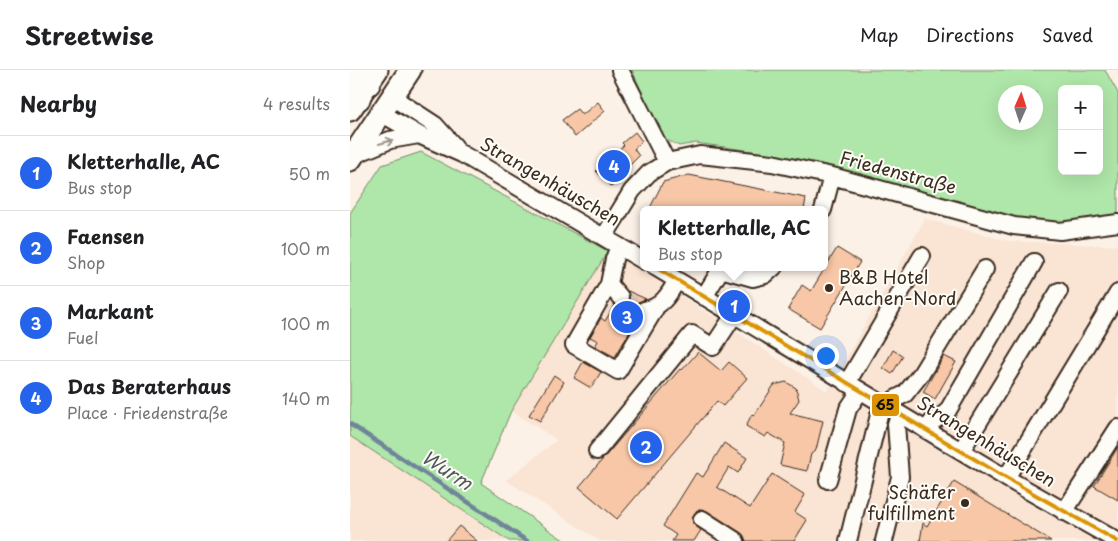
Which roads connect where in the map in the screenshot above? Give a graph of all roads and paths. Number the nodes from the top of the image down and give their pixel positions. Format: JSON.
{"nodes":[{"id":1,"x":410,"y":70,"type":"edge"},
{"id":2,"x":620,"y":70,"type":"edge"},
{"id":3,"x":359,"y":88,"type":"edge"},
{"id":4,"x":387,"y":105,"type":"junction"},
{"id":5,"x":419,"y":135,"type":"junction"},
{"id":6,"x":462,"y":154,"type":"junction"},
{"id":7,"x":352,"y":158,"type":"edge"},
{"id":8,"x":667,"y":162,"type":"junction"},
{"id":9,"x":832,"y":176,"type":"junction"},
{"id":10,"x":824,"y":206,"type":"edge"},
{"id":11,"x":1118,"y":223,"type":"edge"},
{"id":12,"x":604,"y":236,"type":"junction"},
{"id":13,"x":619,"y":246,"type":"junction"},
{"id":14,"x":640,"y":255,"type":"edge"},
{"id":15,"x":922,"y":256,"type":"dead end"},
{"id":16,"x":1034,"y":262,"type":"dead end"},
{"id":17,"x":985,"y":269,"type":"dead end"},
{"id":18,"x":662,"y":271,"type":"edge"},
{"id":19,"x":720,"y":271,"type":"edge"},
{"id":20,"x":728,"y":271,"type":"edge"},
{"id":21,"x":770,"y":271,"type":"edge"},
{"id":22,"x":677,"y":280,"type":"junction"},
{"id":23,"x":609,"y":284,"type":"junction"},
{"id":24,"x":1059,"y":291,"type":"dead end"},
{"id":25,"x":1118,"y":293,"type":"edge"},
{"id":26,"x":620,"y":297,"type":"tunnel mouth"},
{"id":27,"x":704,"y":297,"type":"junction"},
{"id":28,"x":734,"y":315,"type":"junction"},
{"id":29,"x":854,"y":387,"type":"junction"},
{"id":30,"x":891,"y":409,"type":"junction"},
{"id":31,"x":1118,"y":428,"type":"edge"},
{"id":32,"x":926,"y":430,"type":"junction"},
{"id":33,"x":597,"y":451,"type":"dead end"},
{"id":34,"x":961,"y":451,"type":"junction"},
{"id":35,"x":1006,"y":478,"type":"junction"},
{"id":36,"x":828,"y":480,"type":"dead end"},
{"id":37,"x":1064,"y":512,"type":"junction"},
{"id":38,"x":702,"y":519,"type":"dead end"},
{"id":39,"x":1115,"y":535,"type":"edge"},
{"id":40,"x":736,"y":541,"type":"edge"},
{"id":41,"x":848,"y":541,"type":"edge"},
{"id":42,"x":884,"y":541,"type":"edge"}],
"edges":[{"from":1,"to":4,"type":"main road"},
{"from":2,"to":8,"type":"street"},
{"from":3,"to":4,"type":"main road"},
{"from":4,"to":5,"type":"street","name":"Strangenhäuschen"},
{"from":4,"to":6,"type":"street","name":"Strangenhäuschen"},
{"from":4,"to":7,"type":"main road"},
{"from":5,"to":6,"type":"street","name":"Strangenhäuschen"},
{"from":7,"to":5,"type":"street","one_way":true},
{"from":6,"to":12,"type":"street","name":"Strangenhäuschen"},
{"from":8,"to":9,"type":"street","name":"Friedenstraße"},
{"from":8,"to":12,"type":"street","name":"Friedenstraße"},
{"from":9,"to":10,"type":"street"},
{"from":9,"to":11,"type":"street","name":"Friedenstraße"},
{"from":12,"to":13,"type":"street","name":"Strangenhäuschen"},
{"from":13,"to":14,"type":"street","name":"Strangenhäuschen"},
{"from":13,"to":23,"type":"street"},
{"from":15,"to":29,"type":"street"},
{"from":16,"to":32,"type":"street"},
{"from":17,"to":30,"type":"street"},
{"from":18,"to":22,"type":"street","name":"Strangenhäuschen"},
{"from":19,"to":27,"type":"street"},
{"from":20,"to":21,"type":"street"},
{"from":22,"to":23,"type":"street"},
{"from":22,"to":27,"type":"street","name":"Strangenhäuschen"},
{"from":23,"to":26,"type":"street"},
{"from":24,"to":34,"type":"street"},
{"from":25,"to":35,"type":"street"},
{"from":27,"to":28,"type":"street","name":"Strangenhäuschen"},
{"from":28,"to":29,"type":"street","name":"Strangenhäuschen"},
{"from":28,"to":33,"type":"street"},
{"from":29,"to":30,"type":"street","name":"Strangenhäuschen"},
{"from":29,"to":36,"type":"street"},
{"from":30,"to":32,"type":"street","name":"Strangenhäuschen"},
{"from":30,"to":41,"type":"street"},
{"from":30,"to":42,"type":"street"},
{"from":31,"to":37,"type":"street"},
{"from":32,"to":34,"type":"street","name":"Strangenhäuschen"},
{"from":34,"to":35,"type":"street","name":"Strangenhäuschen"},
{"from":35,"to":37,"type":"street","name":"Strangenhäuschen"},
{"from":37,"to":39,"type":"street","name":"Strangenhäuschen"},
{"from":38,"to":40,"type":"street"}]}
